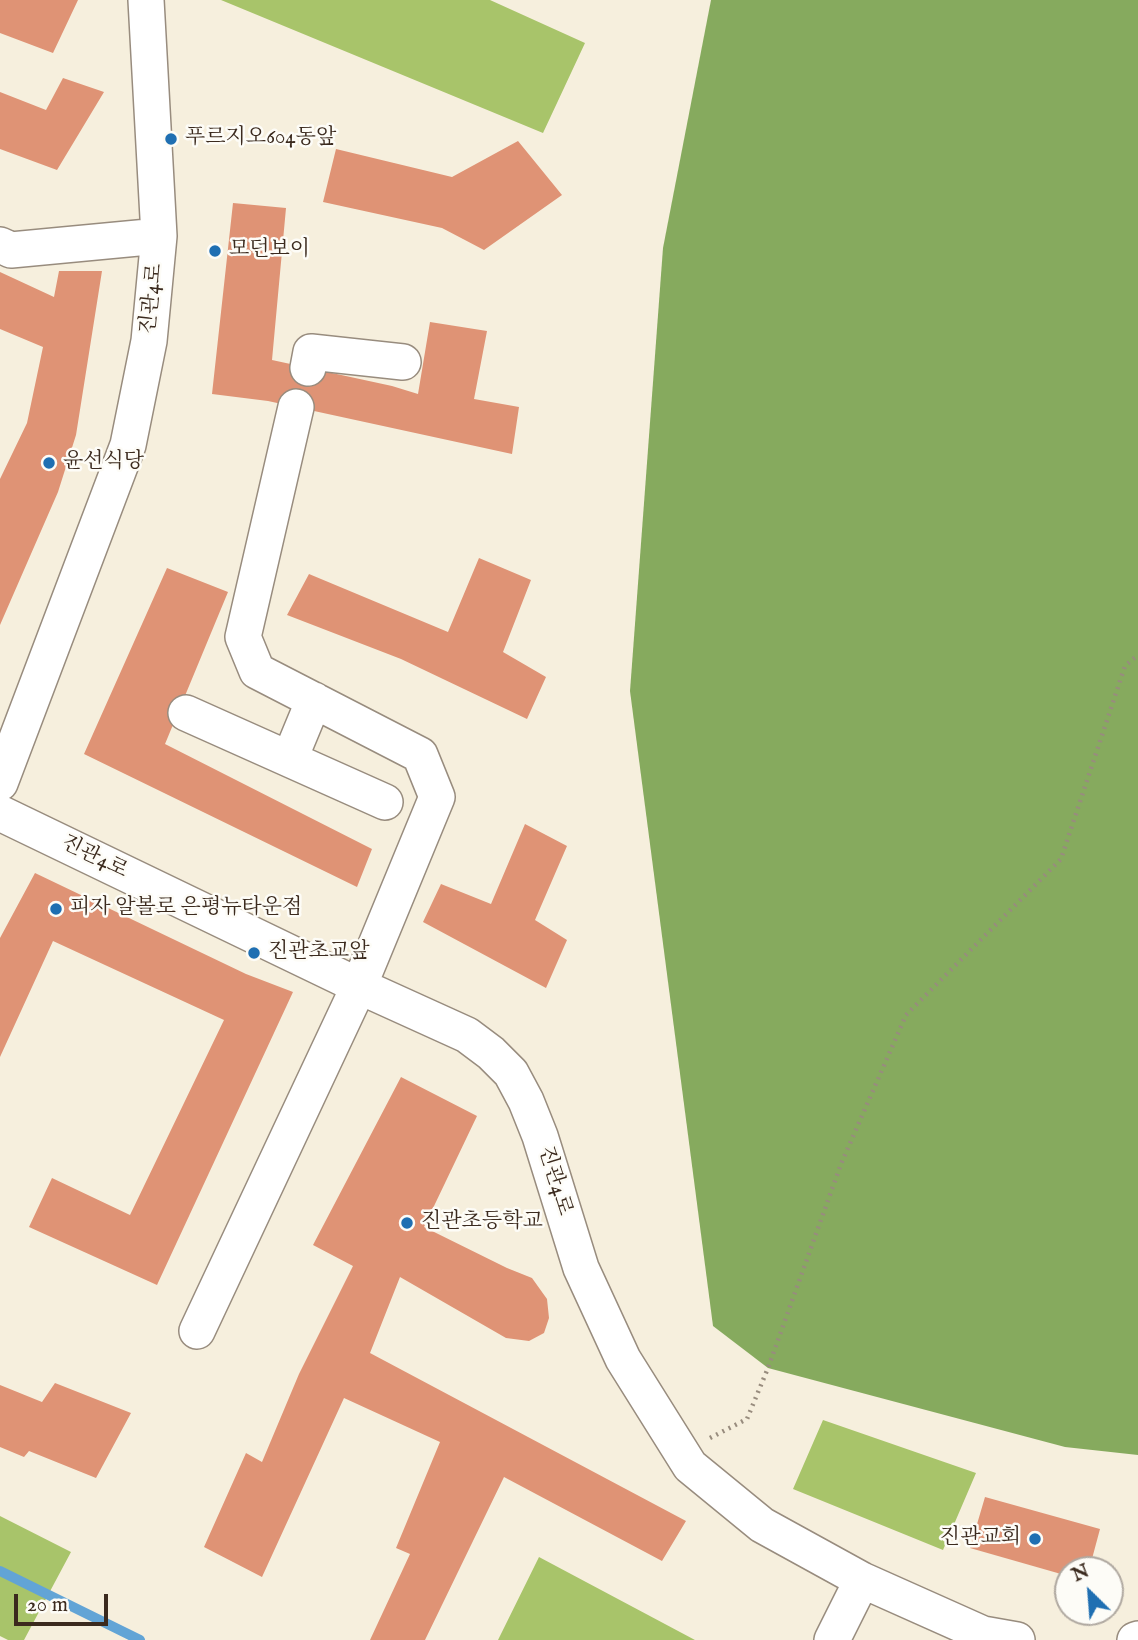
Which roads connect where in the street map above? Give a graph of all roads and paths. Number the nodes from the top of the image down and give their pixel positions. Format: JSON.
{"nodes":[{"id":1,"x":146,"y":0,"type":"edge"},
{"id":2,"x":159,"y":236,"type":"junction"},
{"id":3,"x":0,"y":245,"type":"edge"},
{"id":4,"x":403,"y":362,"type":"dead end"},
{"id":5,"x":308,"y":368,"type":"dead end"},
{"id":6,"x":296,"y":407,"type":"dead end"},
{"id":7,"x":1138,"y":655,"type":"edge"},
{"id":8,"x":314,"y":701,"type":"junction"},
{"id":9,"x":186,"y":713,"type":"dead end"},
{"id":10,"x":290,"y":758,"type":"junction"},
{"id":11,"x":0,"y":783,"type":"edge"},
{"id":12,"x":385,"y":802,"type":"dead end"},
{"id":13,"x":0,"y":813,"type":"edge"},
{"id":14,"x":359,"y":986,"type":"junction"},
{"id":15,"x":197,"y":1332,"type":"dead end"},
{"id":16,"x":701,"y":1443,"type":"dead end"},
{"id":17,"x":862,"y":1580,"type":"junction"},
{"id":18,"x":832,"y":1640,"type":"edge"},
{"id":19,"x":1017,"y":1640,"type":"edge"}],
"edges":[{"from":1,"to":2,"type":"street","name":"진관4로"},
{"from":2,"to":3,"type":"street"},
{"from":2,"to":11,"type":"street","name":"진관4로"},
{"from":4,"to":5,"type":"street"},
{"from":6,"to":8,"type":"street"},
{"from":7,"to":16,"type":"path"},
{"from":8,"to":10,"type":"street"},
{"from":8,"to":14,"type":"street"},
{"from":9,"to":10,"type":"street"},
{"from":10,"to":12,"type":"street"},
{"from":13,"to":14,"type":"street","name":"진관4로"},
{"from":14,"to":15,"type":"street"},
{"from":14,"to":17,"type":"street","name":"진관4로"},
{"from":17,"to":18,"type":"street"},
{"from":17,"to":19,"type":"street","name":"진관4로"}]}
